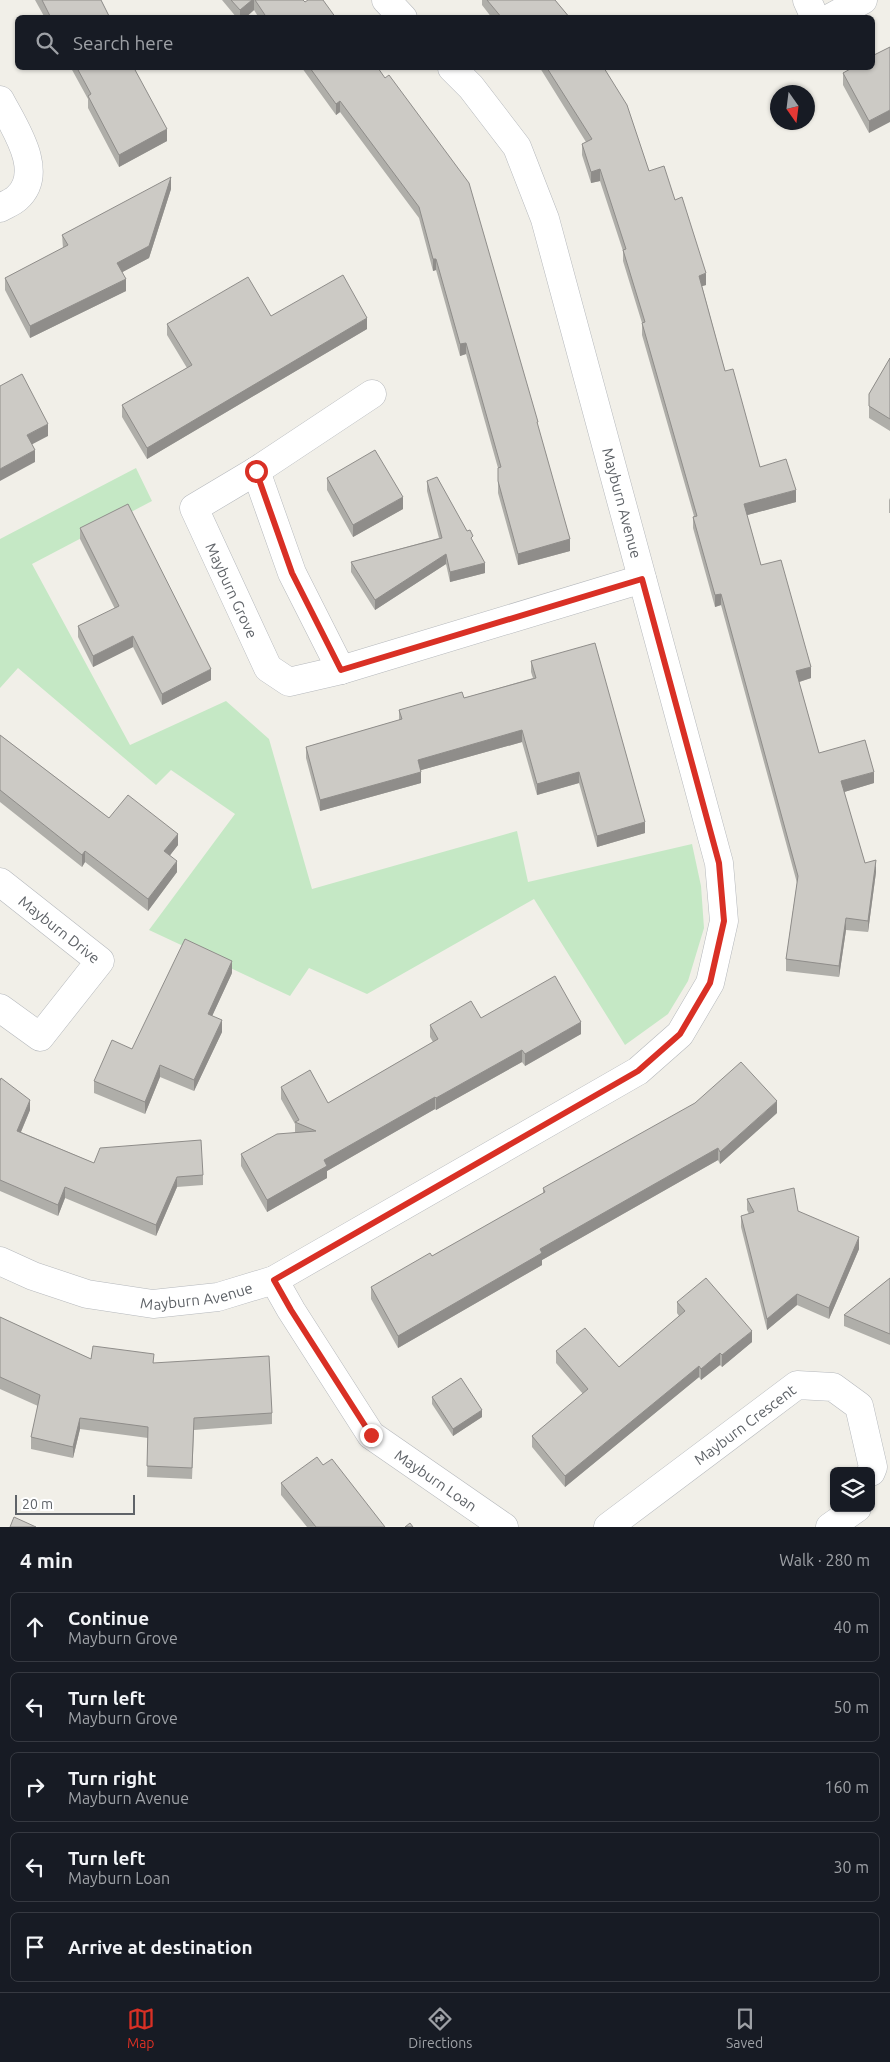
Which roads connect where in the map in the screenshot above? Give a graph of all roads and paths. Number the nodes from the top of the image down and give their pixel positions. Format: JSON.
{"nodes":[{"id":1,"x":386,"y":0,"type":"edge"},
{"id":2,"x":807,"y":0,"type":"edge"},
{"id":3,"x":863,"y":0,"type":"edge"},
{"id":4,"x":400,"y":15,"type":"edge"},
{"id":5,"x":814,"y":15,"type":"edge"},
{"id":6,"x":836,"y":15,"type":"edge"},
{"id":7,"x":454,"y":70,"type":"edge"},
{"id":8,"x":0,"y":100,"type":"edge"},
{"id":9,"x":0,"y":208,"type":"edge"},
{"id":10,"x":372,"y":394,"type":"dead end"},
{"id":11,"x":256,"y":471,"type":"junction"},
{"id":12,"x":642,"y":579,"type":"junction"},
{"id":13,"x":341,"y":670,"type":"junction"},
{"id":14,"x":0,"y":882,"type":"edge"},
{"id":15,"x":0,"y":1008,"type":"edge"},
{"id":16,"x":0,"y":1261,"type":"edge"},
{"id":17,"x":274,"y":1280,"type":"junction"},
{"id":18,"x":874,"y":1467,"type":"edge"},
{"id":19,"x":851,"y":1512,"type":"edge"},
{"id":20,"x":504,"y":1527,"type":"edge"},
{"id":21,"x":608,"y":1527,"type":"edge"},
{"id":22,"x":830,"y":1527,"type":"edge"}],
"edges":[{"from":1,"to":4,"type":"street"},
{"from":2,"to":5,"type":"street"},
{"from":3,"to":6,"type":"street"},
{"from":7,"to":12,"type":"street","name":"Mayburn Avenue"},
{"from":8,"to":9,"type":"street"},
{"from":10,"to":11,"type":"street","name":"Mayburn Grove"},
{"from":11,"to":13,"type":"street"},
{"from":11,"to":13,"type":"street","name":"Mayburn Grove"},
{"from":12,"to":13,"type":"street","name":"Mayburn Grove"},
{"from":12,"to":17,"type":"street","name":"Mayburn Avenue"},
{"from":14,"to":15,"type":"street","name":"Mayburn Drive"},
{"from":16,"to":17,"type":"street","name":"Mayburn Avenue"},
{"from":17,"to":20,"type":"street","name":"Mayburn Loan"},
{"from":18,"to":21,"type":"street","name":"Mayburn Crescent"},
{"from":19,"to":22,"type":"street"}]}
